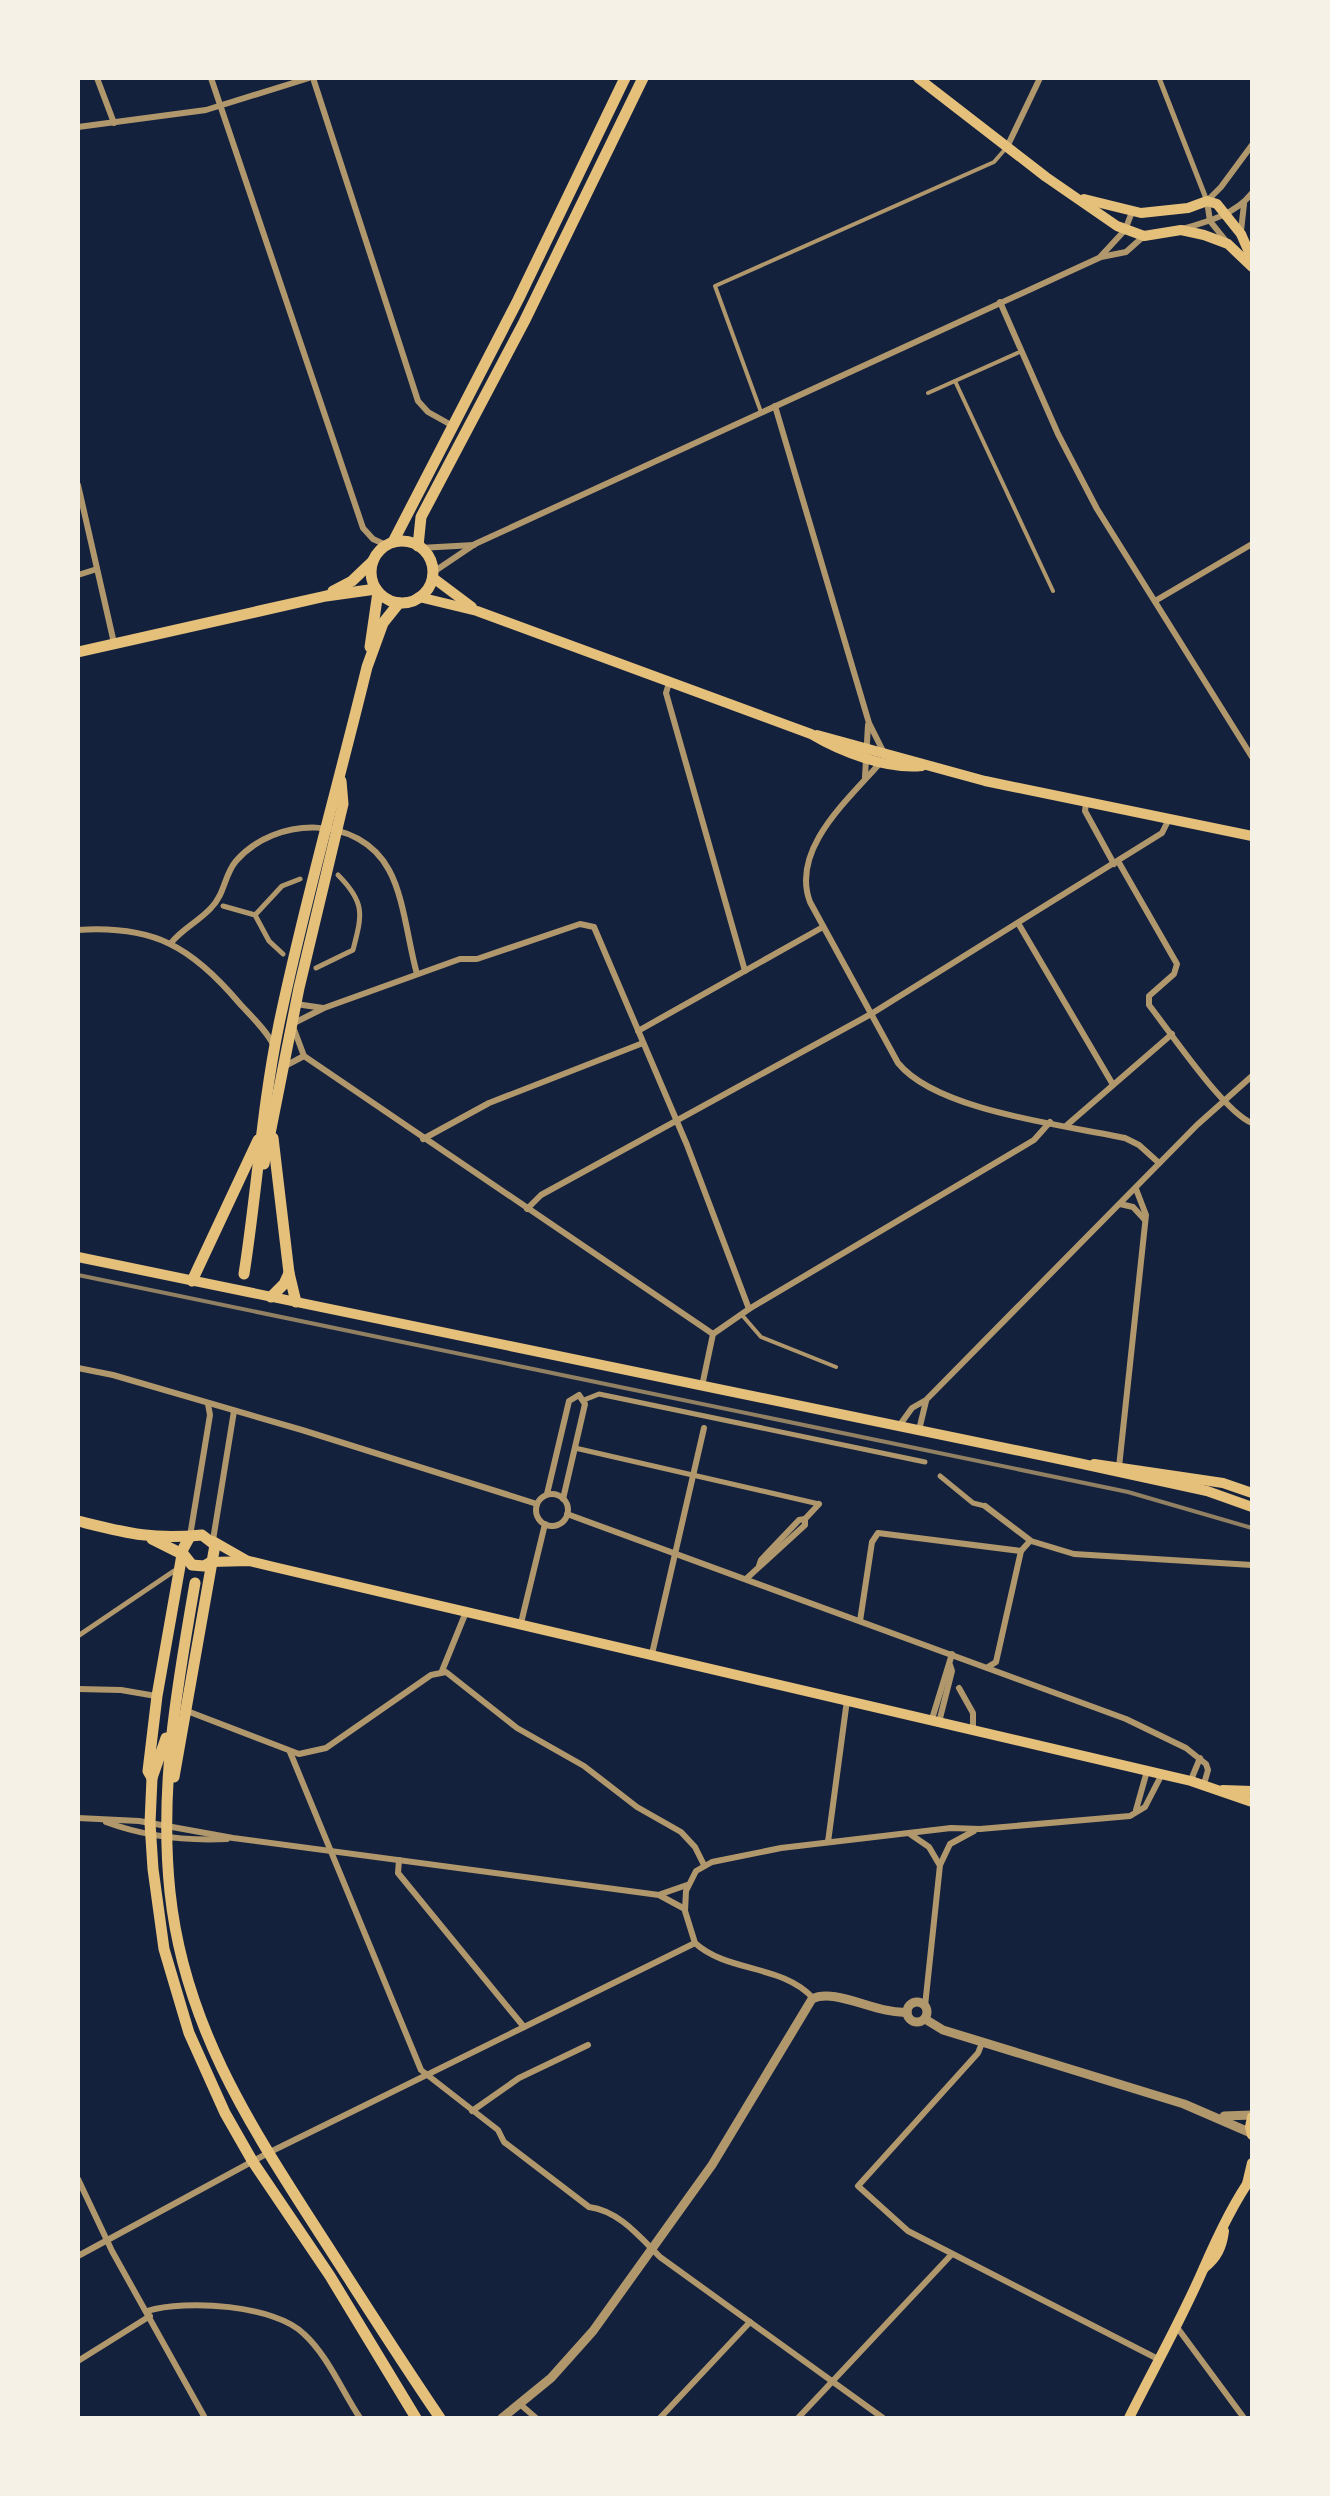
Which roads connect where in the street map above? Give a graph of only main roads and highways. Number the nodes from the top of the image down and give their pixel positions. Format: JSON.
{"nodes":[{"id":1,"x":626,"y":78,"type":"edge"},
{"id":2,"x":644,"y":78,"type":"edge"},
{"id":3,"x":920,"y":78,"type":"edge"},
{"id":4,"x":1077,"y":198,"type":"junction"},
{"id":5,"x":1252,"y":260,"type":"edge"},
{"id":6,"x":1252,"y":267,"type":"edge"},
{"id":7,"x":390,"y":544,"type":"junction"},
{"id":8,"x":419,"y":547,"type":"junction"},
{"id":9,"x":373,"y":561,"type":"junction"},
{"id":10,"x":432,"y":575,"type":"junction"},
{"id":11,"x":377,"y":591,"type":"junction"},
{"id":12,"x":326,"y":596,"type":"junction"},
{"id":13,"x":419,"y":597,"type":"junction"},
{"id":14,"x":399,"y":603,"type":"junction"},
{"id":15,"x":476,"y":611,"type":"junction"},
{"id":16,"x":78,"y":652,"type":"edge"},
{"id":17,"x":367,"y":667,"type":"junction"},
{"id":18,"x":331,"y":829,"type":"junction"},
{"id":19,"x":1252,"y":836,"type":"edge"},
{"id":20,"x":266,"y":1135,"type":"junction"},
{"id":21,"x":78,"y":1257,"type":"edge"},
{"id":22,"x":289,"y":1273,"type":"junction"},
{"id":23,"x":244,"y":1274,"type":"dead end"},
{"id":24,"x":192,"y":1281,"type":"junction"},
{"id":25,"x":271,"y":1297,"type":"junction"},
{"id":26,"x":296,"y":1302,"type":"junction"},
{"id":27,"x":1118,"y":1469,"type":"junction"},
{"id":28,"x":1252,"y":1493,"type":"edge"},
{"id":29,"x":1252,"y":1507,"type":"edge"},
{"id":30,"x":78,"y":1521,"type":"edge"},
{"id":31,"x":150,"y":1538,"type":"junction"},
{"id":32,"x":189,"y":1538,"type":"junction"},
{"id":33,"x":212,"y":1542,"type":"junction"},
{"id":34,"x":184,"y":1554,"type":"junction"},
{"id":35,"x":212,"y":1562,"type":"junction"},
{"id":36,"x":249,"y":1562,"type":"junction"},
{"id":37,"x":195,"y":1584,"type":"dead end"},
{"id":38,"x":172,"y":1720,"type":"junction"},
{"id":39,"x":152,"y":1778,"type":"junction"},
{"id":40,"x":1222,"y":1790,"type":"junction"},
{"id":41,"x":1252,"y":1791,"type":"edge"},
{"id":42,"x":1252,"y":1802,"type":"edge"},
{"id":43,"x":168,"y":1825,"type":"junction"},
{"id":44,"x":1252,"y":2116,"type":"edge"},
{"id":45,"x":1252,"y":2134,"type":"edge"},
{"id":46,"x":1252,"y":2162,"type":"edge"},
{"id":47,"x":1250,"y":2181,"type":"edge"},
{"id":48,"x":419,"y":2417,"type":"edge"},
{"id":49,"x":440,"y":2418,"type":"edge"},
{"id":50,"x":1129,"y":2418,"type":"edge"}],
"edges":[{"from":1,"to":7,"type":"main road"},
{"from":2,"to":8,"type":"main road"},
{"from":3,"to":4,"type":"main road"},
{"from":4,"to":5,"type":"main road"},
{"from":4,"to":6,"type":"main road"},
{"from":7,"to":8,"type":"main road"},
{"from":7,"to":9,"type":"main road"},
{"from":8,"to":10,"type":"main road"},
{"from":9,"to":11,"type":"main road"},
{"from":9,"to":12,"type":"main road"},
{"from":10,"to":13,"type":"main road"},
{"from":10,"to":15,"type":"main road"},
{"from":11,"to":12,"type":"main road"},
{"from":11,"to":14,"type":"main road"},
{"from":11,"to":17,"type":"main road"},
{"from":12,"to":16,"type":"main road"},
{"from":13,"to":14,"type":"main road"},
{"from":13,"to":15,"type":"main road"},
{"from":14,"to":17,"type":"main road"},
{"from":15,"to":19,"type":"main road"},
{"from":17,"to":18,"type":"main road"},
{"from":18,"to":20,"type":"main road"},
{"from":18,"to":20,"type":"main road"},
{"from":20,"to":22,"type":"main road"},
{"from":20,"to":23,"type":"main road"},
{"from":20,"to":24,"type":"main road"},
{"from":21,"to":24,"type":"main road"},
{"from":22,"to":25,"type":"main road"},
{"from":22,"to":26,"type":"main road"},
{"from":24,"to":25,"type":"main road"},
{"from":25,"to":26,"type":"main road"},
{"from":26,"to":27,"type":"main road"},
{"from":27,"to":28,"type":"main road"},
{"from":27,"to":29,"type":"main road"},
{"from":30,"to":31,"type":"main road"},
{"from":31,"to":32,"type":"main road"},
{"from":31,"to":34,"type":"main road"},
{"from":32,"to":33,"type":"main road"},
{"from":32,"to":34,"type":"main road"},
{"from":33,"to":35,"type":"main road"},
{"from":33,"to":36,"type":"main road"},
{"from":34,"to":35,"type":"main road"},
{"from":34,"to":39,"type":"main road"},
{"from":35,"to":36,"type":"main road"},
{"from":35,"to":43,"type":"main road"},
{"from":36,"to":40,"type":"main road"},
{"from":37,"to":38,"type":"main road"},
{"from":38,"to":39,"type":"main road"},
{"from":38,"to":43,"type":"main road"},
{"from":39,"to":48,"type":"main road"},
{"from":40,"to":41,"type":"main road"},
{"from":40,"to":42,"type":"main road"},
{"from":43,"to":49,"type":"main road"},
{"from":44,"to":45,"type":"main road"},
{"from":46,"to":47,"type":"main road"},
{"from":47,"to":50,"type":"main road"}]}
